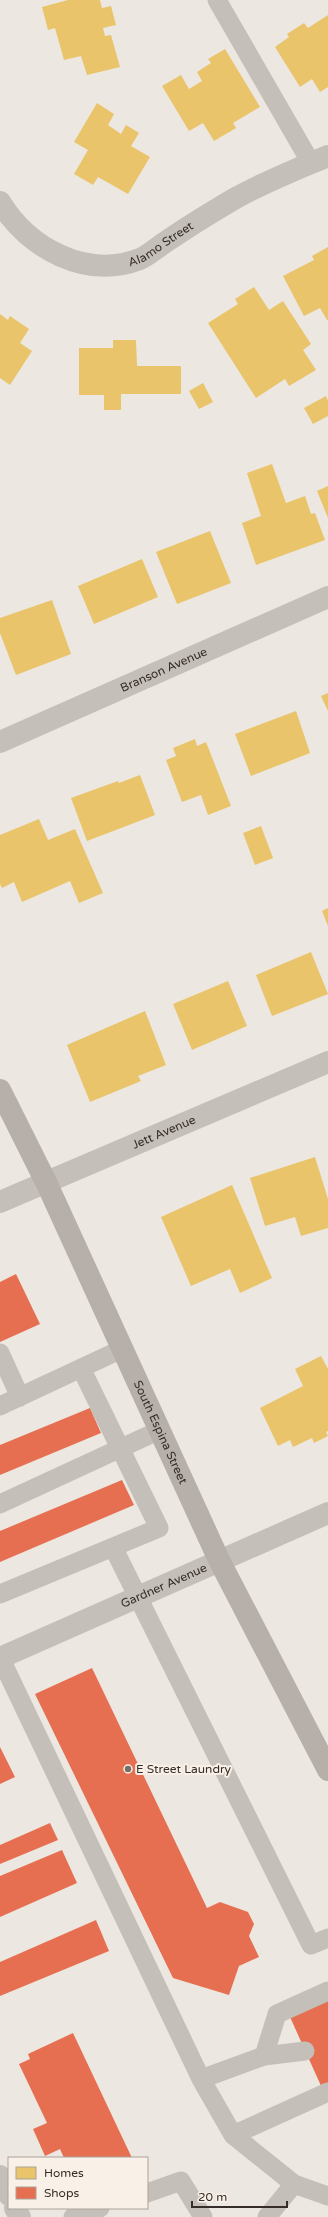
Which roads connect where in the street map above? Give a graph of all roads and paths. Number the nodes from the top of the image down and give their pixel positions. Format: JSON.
{"nodes":[{"id":1,"x":217,"y":0,"type":"edge"},
{"id":2,"x":320,"y":159,"type":"edge"},
{"id":3,"x":0,"y":202,"type":"edge"},
{"id":4,"x":328,"y":597,"type":"edge"},
{"id":5,"x":0,"y":742,"type":"edge"},
{"id":6,"x":328,"y":1062,"type":"edge"},
{"id":7,"x":0,"y":1090,"type":"edge"},
{"id":8,"x":46,"y":1182,"type":"junction"},
{"id":9,"x":0,"y":1202,"type":"edge"},
{"id":10,"x":122,"y":1349,"type":"junction"},
{"id":11,"x":0,"y":1353,"type":"edge"},
{"id":12,"x":81,"y":1368,"type":"junction"},
{"id":13,"x":20,"y":1397,"type":"junction"},
{"id":14,"x":0,"y":1406,"type":"edge"},
{"id":15,"x":160,"y":1430,"type":"junction"},
{"id":16,"x":121,"y":1450,"type":"junction"},
{"id":17,"x":0,"y":1504,"type":"edge"},
{"id":18,"x":328,"y":1513,"type":"edge"},
{"id":19,"x":113,"y":1547,"type":"junction"},
{"id":20,"x":219,"y":1560,"type":"junction"},
{"id":21,"x":0,"y":1594,"type":"edge"},
{"id":22,"x":138,"y":1596,"type":"junction"},
{"id":23,"x":0,"y":1658,"type":"edge"},
{"id":24,"x":328,"y":1770,"type":"edge"},
{"id":25,"x":328,"y":1938,"type":"edge"},
{"id":26,"x":328,"y":1991,"type":"edge"},
{"id":27,"x":305,"y":2051,"type":"dead end"},
{"id":28,"x":264,"y":2056,"type":"junction"},
{"id":29,"x":201,"y":2079,"type":"junction"},
{"id":30,"x":328,"y":2092,"type":"edge"},
{"id":31,"x":233,"y":2135,"type":"junction"},
{"id":32,"x":0,"y":2176,"type":"edge"},
{"id":33,"x":294,"y":2184,"type":"junction"},
{"id":34,"x":8,"y":2193,"type":"edge"},
{"id":35,"x":148,"y":2193,"type":"edge"},
{"id":36,"x":328,"y":2196,"type":"edge"},
{"id":37,"x":97,"y":2209,"type":"edge"},
{"id":38,"x":73,"y":2217,"type":"edge"},
{"id":39,"x":203,"y":2217,"type":"edge"},
{"id":40,"x":267,"y":2217,"type":"edge"}],
"edges":[{"from":1,"to":2,"type":"lane"},
{"from":2,"to":3,"type":"street","name":"Alamo Street"},
{"from":4,"to":5,"type":"street","name":"Branson Avenue"},
{"from":6,"to":8,"type":"street","name":"Jett Avenue"},
{"from":7,"to":8,"type":"street","name":"South Espina Street"},
{"from":8,"to":9,"type":"street","name":"Jett Avenue"},
{"from":8,"to":10,"type":"street","name":"South Espina Street"},
{"from":10,"to":12,"type":"lane"},
{"from":10,"to":15,"type":"street","name":"South Espina Street"},
{"from":11,"to":13,"type":"lane"},
{"from":12,"to":13,"type":"lane"},
{"from":12,"to":16,"type":"lane"},
{"from":13,"to":14,"type":"lane"},
{"from":15,"to":16,"type":"lane"},
{"from":15,"to":20,"type":"street","name":"South Espina Street"},
{"from":16,"to":17,"type":"lane"},
{"from":16,"to":19,"type":"lane"},
{"from":18,"to":20,"type":"street","name":"Gardner Avenue"},
{"from":19,"to":21,"type":"lane"},
{"from":19,"to":22,"type":"lane"},
{"from":20,"to":22,"type":"street","name":"Gardner Avenue"},
{"from":20,"to":24,"type":"street","name":"South Espina Street"},
{"from":22,"to":23,"type":"street","name":"Gardner Avenue"},
{"from":22,"to":25,"type":"lane"},
{"from":23,"to":29,"type":"lane"},
{"from":26,"to":28,"type":"lane"},
{"from":27,"to":28,"type":"lane"},
{"from":28,"to":29,"type":"lane"},
{"from":29,"to":31,"type":"lane"},
{"from":30,"to":31,"type":"lane"},
{"from":31,"to":33,"type":"lane"},
{"from":32,"to":34,"type":"street"},
{"from":33,"to":36,"type":"lane"},
{"from":33,"to":40,"type":"lane"},
{"from":35,"to":39,"type":"lane"},
{"from":37,"to":38,"type":"lane"}]}
